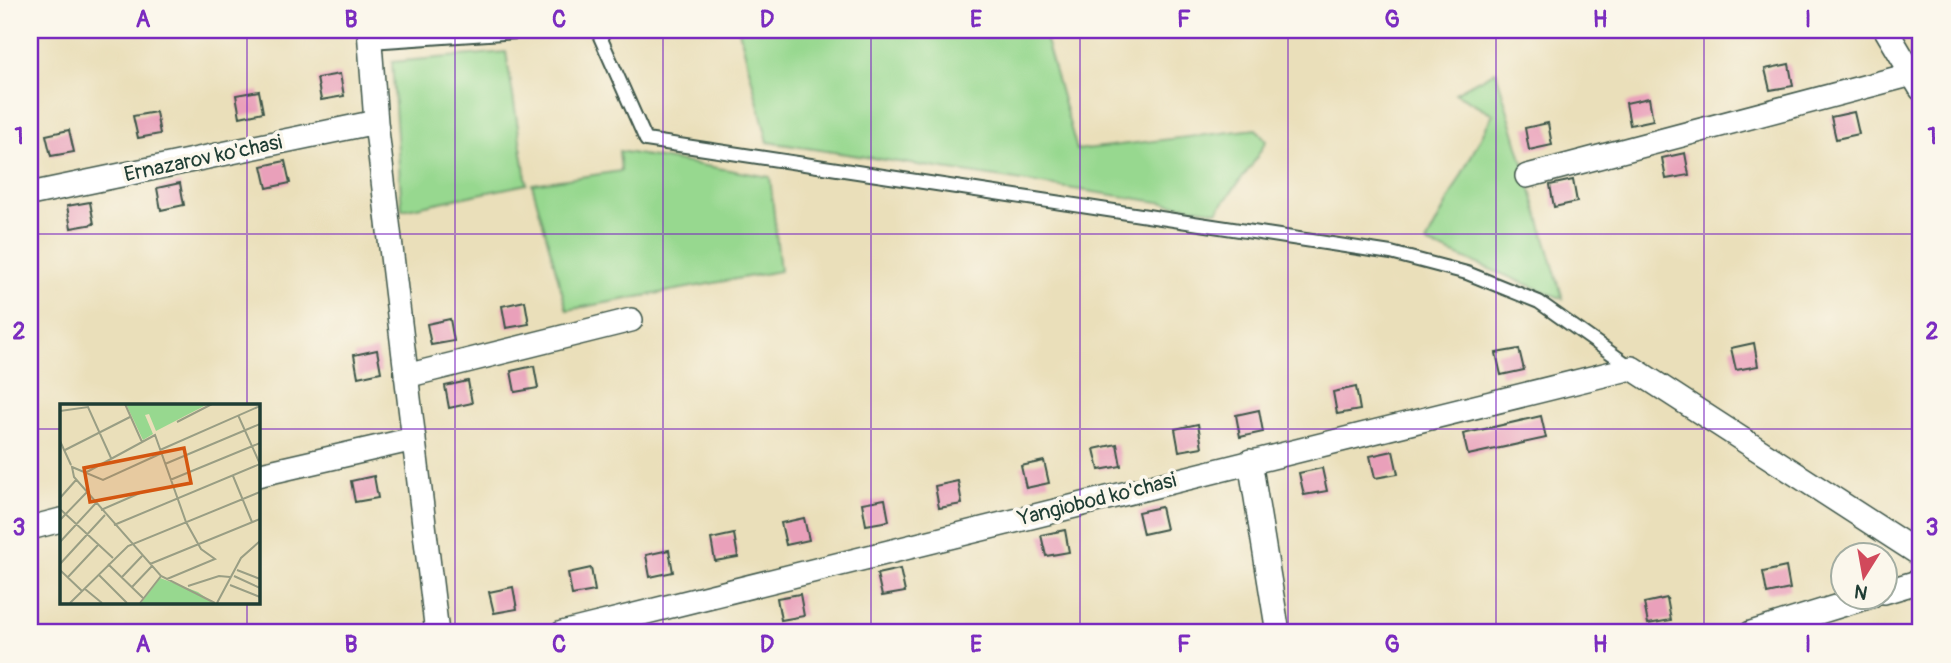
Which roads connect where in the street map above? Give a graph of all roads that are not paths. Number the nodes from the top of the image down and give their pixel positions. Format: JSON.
{"nodes":[{"id":1,"x":547,"y":30,"type":"edge"},
{"id":2,"x":597,"y":30,"type":"edge"},
{"id":3,"x":1886,"y":30,"type":"edge"},
{"id":4,"x":369,"y":36,"type":"edge"},
{"id":5,"x":1917,"y":81,"type":"edge"},
{"id":6,"x":376,"y":122,"type":"junction"},
{"id":7,"x":1527,"y":176,"type":"dead end"},
{"id":8,"x":30,"y":194,"type":"edge"},
{"id":9,"x":631,"y":320,"type":"dead end"},
{"id":10,"x":1632,"y":368,"type":"junction"},
{"id":11,"x":406,"y":376,"type":"junction"},
{"id":12,"x":414,"y":439,"type":"junction"},
{"id":13,"x":1250,"y":461,"type":"junction"},
{"id":14,"x":259,"y":475,"type":"edge"},
{"id":15,"x":60,"y":520,"type":"edge"},
{"id":16,"x":30,"y":528,"type":"edge"},
{"id":17,"x":1921,"y":555,"type":"edge"},
{"id":18,"x":1921,"y":581,"type":"edge"},
{"id":19,"x":1898,"y":588,"type":"edge"},
{"id":20,"x":1828,"y":610,"type":"edge"},
{"id":21,"x":437,"y":633,"type":"edge"},
{"id":22,"x":562,"y":633,"type":"edge"},
{"id":23,"x":1278,"y":633,"type":"edge"},
{"id":24,"x":1751,"y":633,"type":"edge"}],
"edges":[{"from":1,"to":4,"type":"lane"},
{"from":2,"to":10,"type":"lane"},
{"from":3,"to":5,"type":"street"},
{"from":4,"to":6,"type":"street"},
{"from":5,"to":7,"type":"street"},
{"from":6,"to":8,"type":"street","name":"Ernazarov ko'chasi"},
{"from":6,"to":11,"type":"street"},
{"from":9,"to":11,"type":"street"},
{"from":10,"to":13,"type":"street","name":"Yangiobod ko'chasi"},
{"from":10,"to":17,"type":"street"},
{"from":11,"to":12,"type":"street"},
{"from":12,"to":14,"type":"street"},
{"from":12,"to":21,"type":"street"},
{"from":13,"to":22,"type":"street","name":"Yangiobod ko'chasi"},
{"from":13,"to":23,"type":"street"},
{"from":15,"to":16,"type":"street"},
{"from":18,"to":19,"type":"street"},
{"from":20,"to":24,"type":"street"}]}
